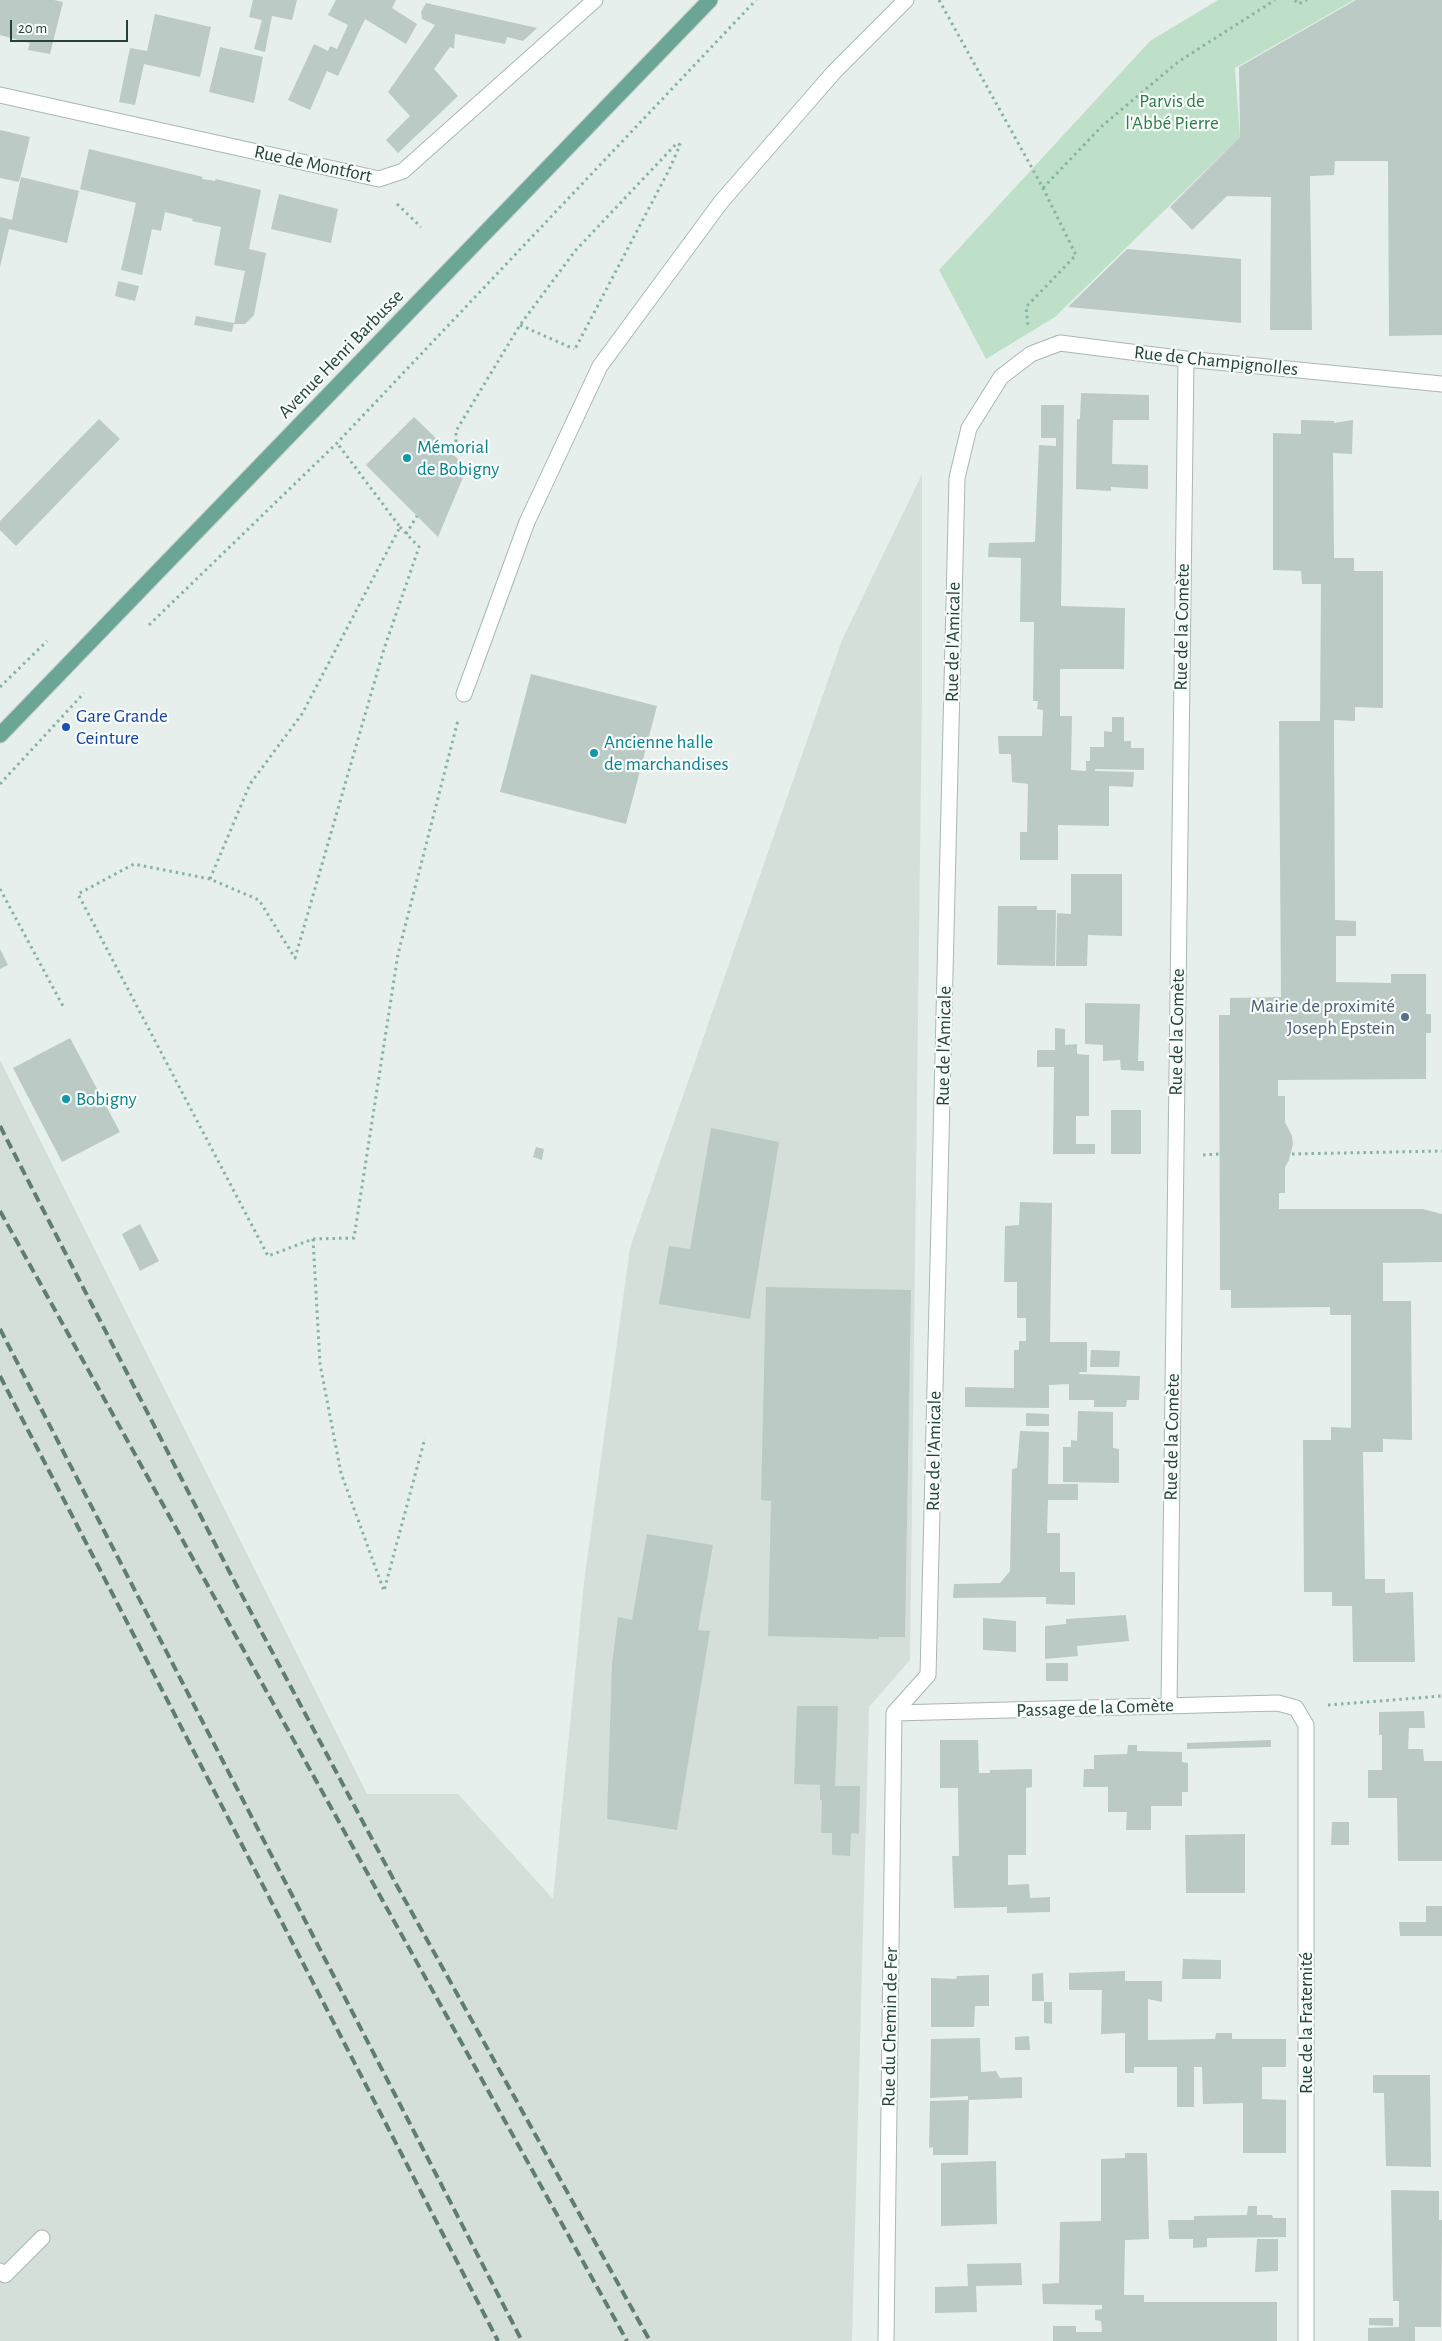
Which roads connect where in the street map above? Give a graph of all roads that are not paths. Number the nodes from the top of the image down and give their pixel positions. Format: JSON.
{"nodes":[{"id":1,"x":595,"y":0,"type":"edge"},
{"id":2,"x":710,"y":0,"type":"edge"},
{"id":3,"x":906,"y":0,"type":"edge"},
{"id":4,"x":0,"y":95,"type":"edge"},
{"id":5,"x":1186,"y":359,"type":"junction"},
{"id":6,"x":1000,"y":377,"type":"joint"},
{"id":7,"x":1442,"y":384,"type":"edge"},
{"id":8,"x":464,"y":694,"type":"road end"},
{"id":9,"x":0,"y":735,"type":"edge"},
{"id":10,"x":1169,"y":1705,"type":"junction"},
{"id":11,"x":1296,"y":1708,"type":"joint"},
{"id":12,"x":894,"y":1713,"type":"junction"},
{"id":13,"x":42,"y":2238,"type":"dead end"},
{"id":14,"x":0,"y":2271,"type":"edge"},
{"id":15,"x":886,"y":2341,"type":"edge"},
{"id":16,"x":1306,"y":2341,"type":"edge"}],
"edges":[{"from":1,"to":4,"type":"street","name":"Rue de Montfort"},
{"from":2,"to":9,"type":"main road","name":"Avenue Henri Barbusse"},
{"from":3,"to":8,"type":"street"},
{"from":5,"to":6,"type":"street","name":"Rue de Champignolles"},
{"from":5,"to":7,"type":"street","name":"Rue de Champignolles"},
{"from":5,"to":10,"type":"street","name":"Rue de la Comète"},
{"from":6,"to":12,"type":"street","name":"Rue de l'Amicale"},
{"from":10,"to":11,"type":"street","name":"Passage de la Comète"},
{"from":10,"to":12,"type":"street","name":"Passage de la Comète"},
{"from":11,"to":16,"type":"street","name":"Rue de la Fraternité"},
{"from":12,"to":15,"type":"street","name":"Rue du Chemin de Fer"},
{"from":13,"to":14,"type":"street"}]}
